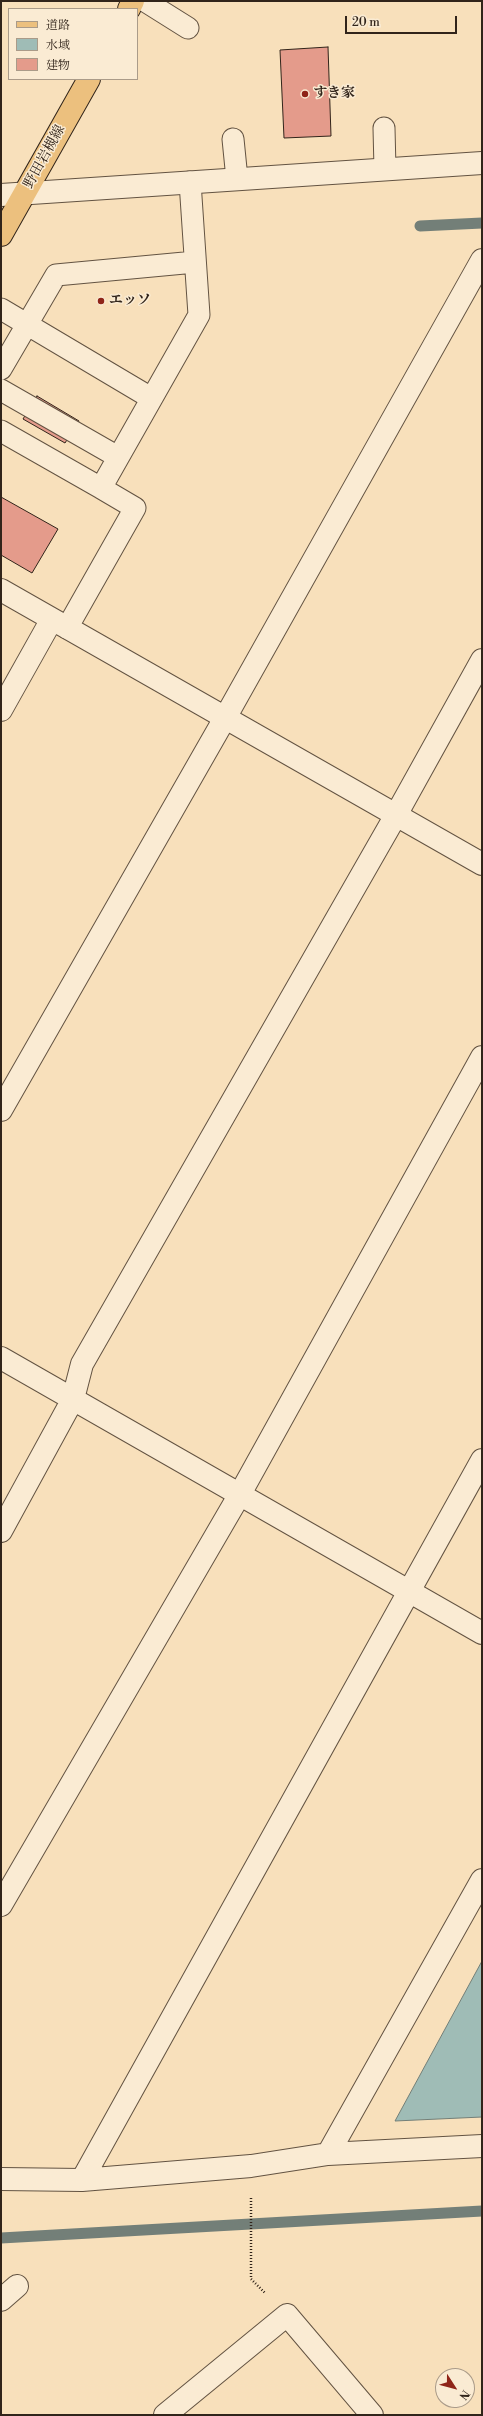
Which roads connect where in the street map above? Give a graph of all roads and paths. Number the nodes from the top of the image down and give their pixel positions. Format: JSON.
{"nodes":[{"id":1,"x":145,"y":1,"type":"edge"},
{"id":2,"x":188,"y":28,"type":"dead end"},
{"id":3,"x":88,"y":80,"type":"edge"},
{"id":4,"x":384,"y":128,"type":"dead end"},
{"id":5,"x":232,"y":139,"type":"dead end"},
{"id":6,"x":482,"y":163,"type":"edge"},
{"id":7,"x":385,"y":169,"type":"junction"},
{"id":8,"x":237,"y":179,"type":"junction"},
{"id":9,"x":190,"y":182,"type":"junction"},
{"id":10,"x":25,"y":194,"type":"junction"},
{"id":11,"x":1,"y":195,"type":"edge"},
{"id":12,"x":1,"y":235,"type":"edge"},
{"id":13,"x":482,"y":260,"type":"edge"},
{"id":14,"x":195,"y":262,"type":"junction"},
{"id":15,"x":1,"y":309,"type":"edge"},
{"id":16,"x":27,"y":325,"type":"junction"},
{"id":17,"x":1,"y":369,"type":"edge"},
{"id":18,"x":1,"y":390,"type":"edge"},
{"id":19,"x":152,"y":398,"type":"junction"},
{"id":20,"x":1,"y":431,"type":"edge"},
{"id":21,"x":118,"y":457,"type":"junction"},
{"id":22,"x":101,"y":488,"type":"junction"},
{"id":23,"x":1,"y":590,"type":"edge"},
{"id":24,"x":60,"y":624,"type":"junction"},
{"id":25,"x":482,"y":660,"type":"edge"},
{"id":26,"x":1,"y":710,"type":"edge"},
{"id":27,"x":225,"y":718,"type":"junction"},
{"id":28,"x":396,"y":815,"type":"junction"},
{"id":29,"x":482,"y":864,"type":"edge"},
{"id":30,"x":482,"y":1057,"type":"edge"},
{"id":31,"x":1,"y":1110,"type":"edge"},
{"id":32,"x":1,"y":1358,"type":"edge"},
{"id":33,"x":73,"y":1399,"type":"junction"},
{"id":34,"x":482,"y":1460,"type":"edge"},
{"id":35,"x":240,"y":1494,"type":"junction"},
{"id":36,"x":1,"y":1531,"type":"edge"},
{"id":37,"x":408,"y":1591,"type":"junction"},
{"id":38,"x":482,"y":1633,"type":"edge"},
{"id":39,"x":482,"y":1880,"type":"edge"},
{"id":40,"x":1,"y":1905,"type":"edge"},
{"id":41,"x":482,"y":2146,"type":"edge"},
{"id":42,"x":328,"y":2154,"type":"junction"},
{"id":43,"x":1,"y":2179,"type":"edge"},
{"id":44,"x":82,"y":2180,"type":"junction"},
{"id":45,"x":251,"y":2198,"type":"dead end"},
{"id":46,"x":17,"y":2286,"type":"dead end"},
{"id":47,"x":1,"y":2300,"type":"edge"},
{"id":48,"x":287,"y":2315,"type":"junction"},
{"id":49,"x":165,"y":2415,"type":"edge"},
{"id":50,"x":372,"y":2415,"type":"edge"}],
"edges":[{"from":1,"to":2,"type":"lane"},
{"from":3,"to":10,"type":"main road","name":"野田岩槻線"},
{"from":4,"to":7,"type":"lane"},
{"from":5,"to":8,"type":"lane"},
{"from":6,"to":7,"type":"street"},
{"from":7,"to":8,"type":"street"},
{"from":8,"to":9,"type":"street"},
{"from":9,"to":10,"type":"street"},
{"from":9,"to":14,"type":"lane"},
{"from":10,"to":11,"type":"street"},
{"from":10,"to":12,"type":"main road","name":"野田岩槻線"},
{"from":13,"to":27,"type":"street"},
{"from":14,"to":16,"type":"lane"},
{"from":14,"to":19,"type":"lane"},
{"from":15,"to":16,"type":"lane"},
{"from":16,"to":17,"type":"lane"},
{"from":16,"to":19,"type":"lane"},
{"from":18,"to":21,"type":"lane"},
{"from":19,"to":21,"type":"lane"},
{"from":20,"to":22,"type":"lane"},
{"from":21,"to":22,"type":"lane"},
{"from":22,"to":24,"type":"lane"},
{"from":23,"to":24,"type":"street"},
{"from":24,"to":26,"type":"street"},
{"from":24,"to":27,"type":"street"},
{"from":25,"to":28,"type":"street"},
{"from":27,"to":28,"type":"street"},
{"from":27,"to":31,"type":"street"},
{"from":28,"to":29,"type":"street"},
{"from":28,"to":33,"type":"street"},
{"from":30,"to":35,"type":"street"},
{"from":32,"to":33,"type":"street"},
{"from":33,"to":35,"type":"street"},
{"from":33,"to":36,"type":"street"},
{"from":34,"to":37,"type":"street"},
{"from":35,"to":37,"type":"street"},
{"from":35,"to":40,"type":"street"},
{"from":37,"to":38,"type":"street"},
{"from":37,"to":44,"type":"street"},
{"from":39,"to":42,"type":"street"},
{"from":41,"to":42,"type":"street"},
{"from":42,"to":44,"type":"street"},
{"from":43,"to":44,"type":"street"},
{"from":45,"to":48,"type":"path"},
{"from":46,"to":47,"type":"street"},
{"from":48,"to":49,"type":"street"},
{"from":48,"to":50,"type":"street"}]}
